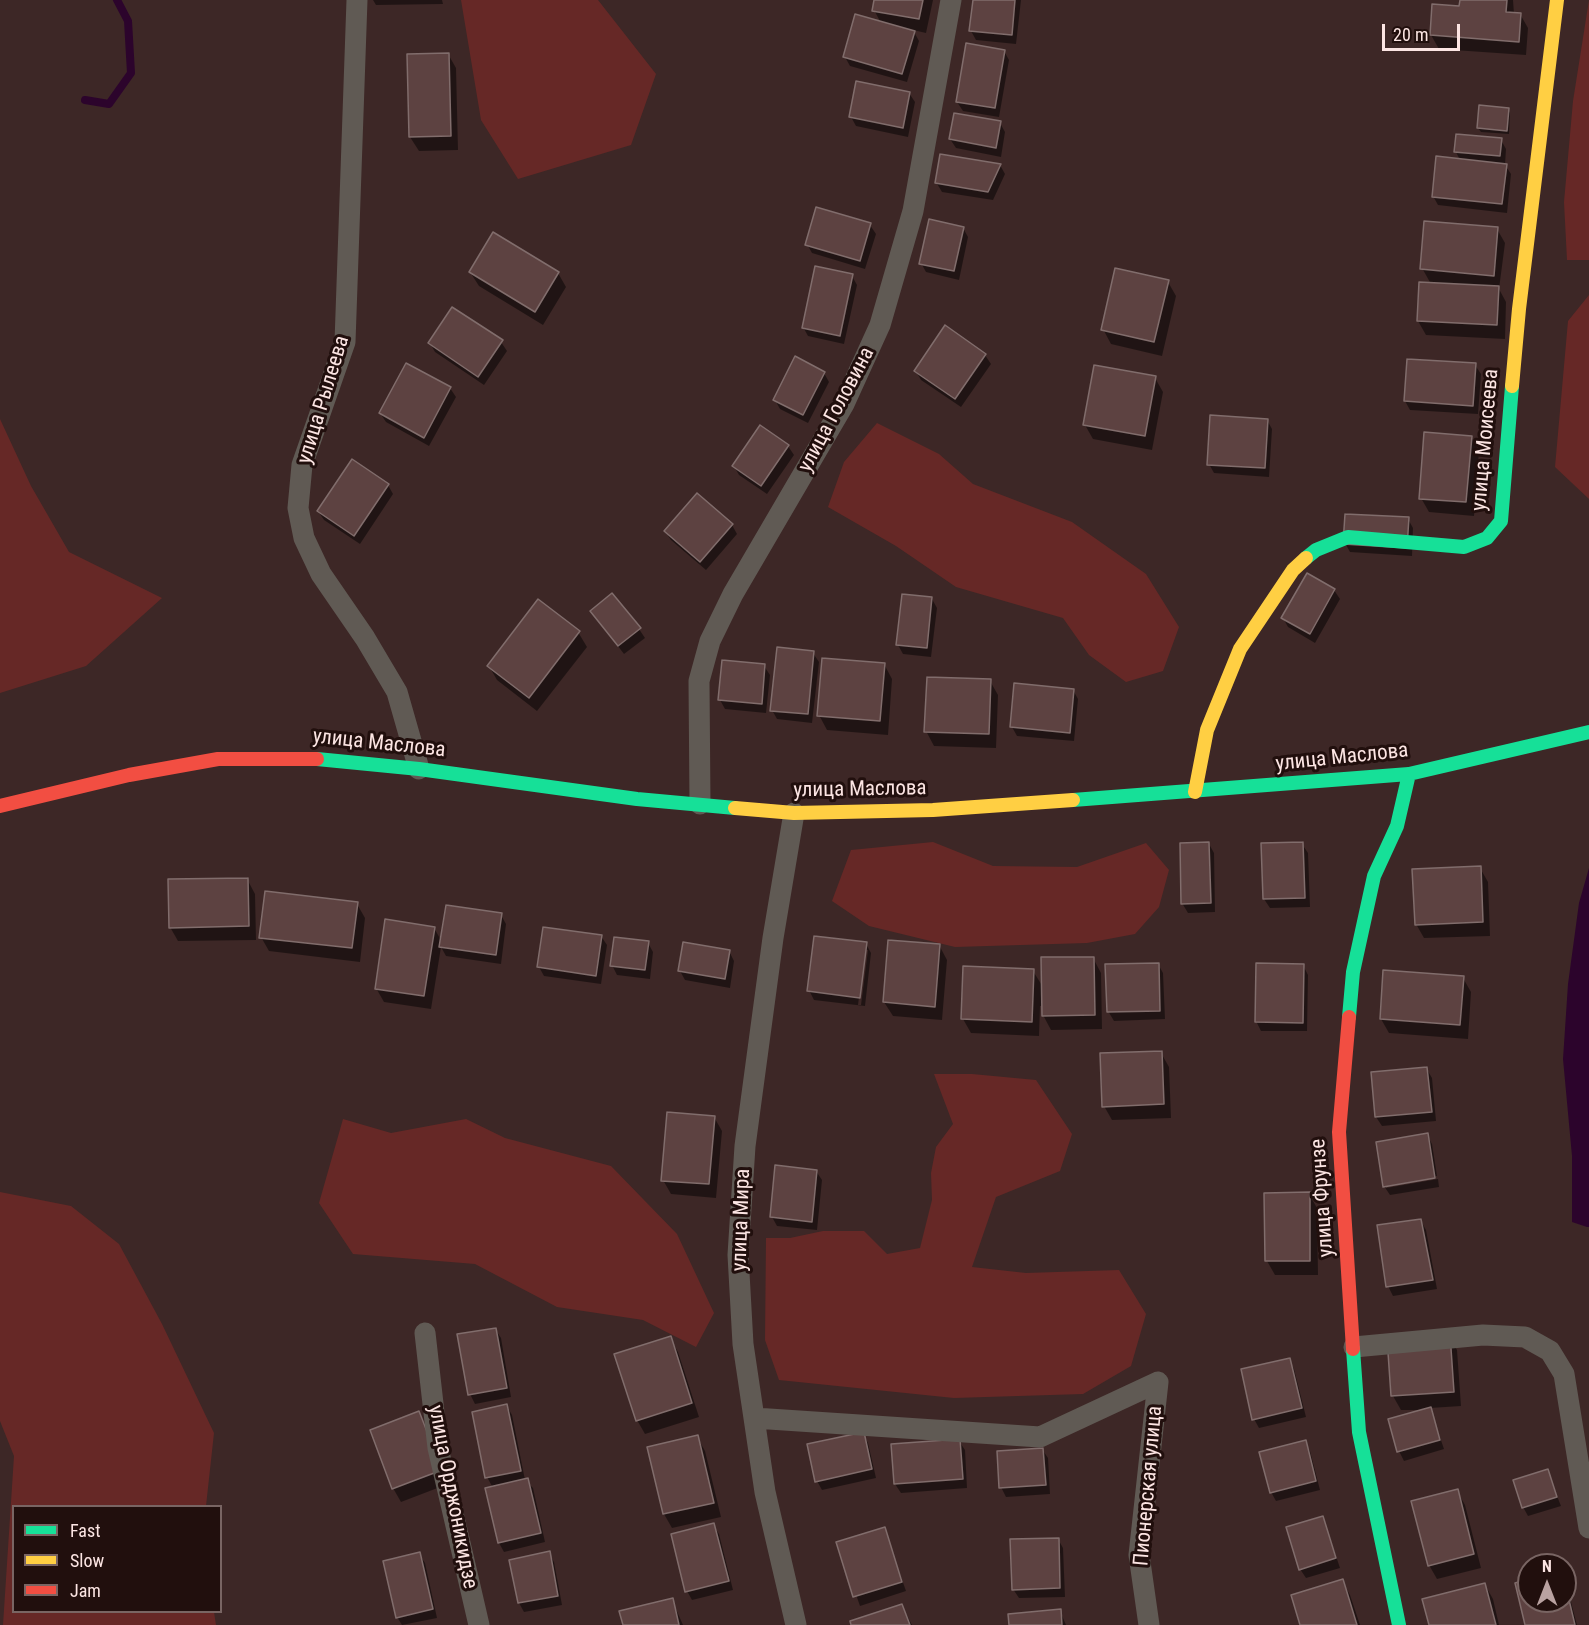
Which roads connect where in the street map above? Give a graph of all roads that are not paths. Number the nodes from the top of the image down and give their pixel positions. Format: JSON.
{"nodes":[{"id":1,"x":357,"y":0,"type":"edge"},
{"id":2,"x":951,"y":0,"type":"edge"},
{"id":3,"x":1557,"y":0,"type":"edge"},
{"id":4,"x":1589,"y":732,"type":"edge"},
{"id":5,"x":419,"y":769,"type":"junction"},
{"id":6,"x":1409,"y":774,"type":"junction"},
{"id":7,"x":1195,"y":792,"type":"junction"},
{"id":8,"x":700,"y":804,"type":"junction"},
{"id":9,"x":0,"y":806,"type":"edge"},
{"id":10,"x":795,"y":813,"type":"junction"},
{"id":11,"x":425,"y":1333,"type":"dead end"},
{"id":12,"x":1354,"y":1347,"type":"junction"},
{"id":13,"x":754,"y":1418,"type":"junction"},
{"id":14,"x":1589,"y":1528,"type":"edge"},
{"id":15,"x":479,"y":1625,"type":"edge"},
{"id":16,"x":796,"y":1625,"type":"edge"},
{"id":17,"x":1149,"y":1625,"type":"edge"},
{"id":18,"x":1399,"y":1625,"type":"edge"}],
"edges":[{"from":1,"to":5,"type":"street","name":"улица Рылеева"},
{"from":2,"to":8,"type":"street","name":"улица Головина"},
{"from":3,"to":7,"type":"street","name":"улица Моисеева"},
{"from":4,"to":6,"type":"street","name":"улица Маслова"},
{"from":5,"to":8,"type":"street","name":"улица Маслова"},
{"from":5,"to":9,"type":"street","name":"улица Маслова"},
{"from":6,"to":7,"type":"street","name":"улица Маслова"},
{"from":6,"to":12,"type":"street","name":"улица Фрунзе"},
{"from":7,"to":10,"type":"street","name":"улица Маслова"},
{"from":8,"to":10,"type":"street","name":"улица Маслова"},
{"from":10,"to":13,"type":"street","name":"улица Мира"},
{"from":11,"to":15,"type":"street","name":"улица Орджоникидзе"},
{"from":12,"to":14,"type":"street"},
{"from":12,"to":18,"type":"street","name":"улица Фрунзе"},
{"from":13,"to":16,"type":"street","name":"улица Мира"},
{"from":13,"to":17,"type":"street","name":"Пионерская улица"}]}
